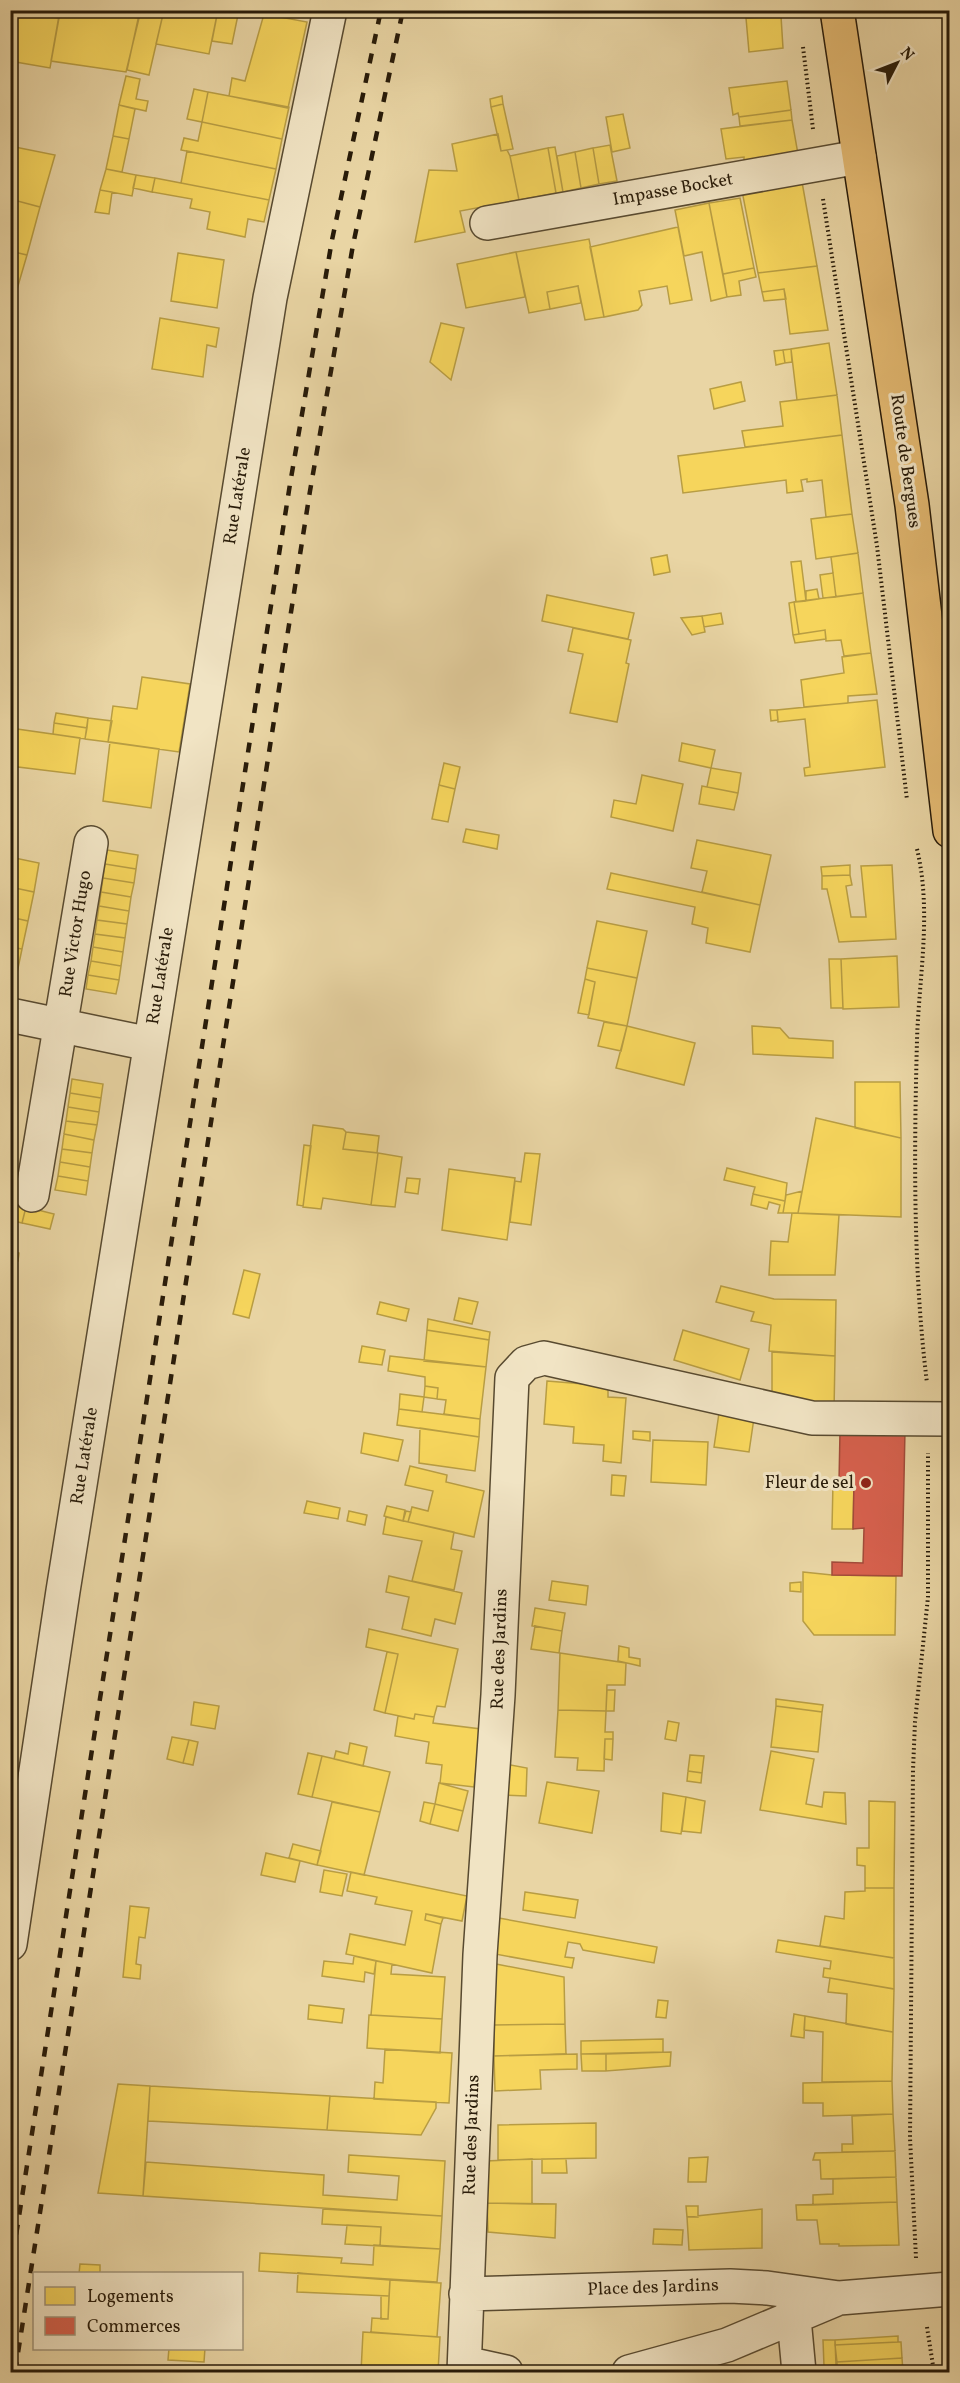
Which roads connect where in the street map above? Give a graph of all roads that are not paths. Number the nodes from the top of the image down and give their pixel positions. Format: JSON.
{"nodes":[{"id":1,"x":330,"y":10,"type":"edge"},
{"id":2,"x":837,"y":10,"type":"edge"},
{"id":3,"x":851,"y":10,"type":"edge"},
{"id":4,"x":849,"y":94,"type":"junction"},
{"id":5,"x":859,"y":157,"type":"junction"},
{"id":6,"x":487,"y":223,"type":"dead end"},
{"id":7,"x":950,"y":831,"type":"edge"},
{"id":8,"x":91,"y":843,"type":"dead end"},
{"id":9,"x":10,"y":1015,"type":"edge"},
{"id":10,"x":60,"y":1025,"type":"junction"},
{"id":11,"x":150,"y":1044,"type":"junction"},
{"id":12,"x":32,"y":1195,"type":"dead end"},
{"id":13,"x":939,"y":1418,"type":"edge"},
{"id":14,"x":10,"y":1944,"type":"edge"},
{"id":15,"x":935,"y":2290,"type":"edge"},
{"id":16,"x":466,"y":2294,"type":"junction"},
{"id":17,"x":793,"y":2304,"type":"junction"},
{"id":18,"x":465,"y":2368,"type":"edge"},
{"id":19,"x":506,"y":2373,"type":"edge"},
{"id":20,"x":629,"y":2373,"type":"edge"},
{"id":21,"x":799,"y":2373,"type":"edge"}],
"edges":[{"from":1,"to":11,"type":"street","name":"Rue Latérale"},
{"from":2,"to":4,"type":"main road","name":"Route de Bergues"},
{"from":3,"to":4,"type":"main road","name":"Route de Bergues"},
{"from":4,"to":5,"type":"main road","name":"Route de Bergues"},
{"from":5,"to":6,"type":"street","name":"Impasse Bocket"},
{"from":5,"to":7,"type":"main road","name":"Route de Bergues"},
{"from":8,"to":10,"type":"street","name":"Rue Victor Hugo"},
{"from":9,"to":10,"type":"street"},
{"from":10,"to":11,"type":"street"},
{"from":10,"to":12,"type":"street","name":"Rue Victor Hugo"},
{"from":11,"to":14,"type":"street","name":"Rue Latérale"},
{"from":13,"to":16,"type":"street","name":"Rue des Jardins"},
{"from":15,"to":17,"type":"street","name":"Place des Jardins"},
{"from":16,"to":17,"type":"street","name":"Place des Jardins"},
{"from":16,"to":18,"type":"street","name":"Rue des Jardins"},
{"from":17,"to":20,"type":"street"},
{"from":17,"to":21,"type":"street"},
{"from":18,"to":19,"type":"street"}]}
